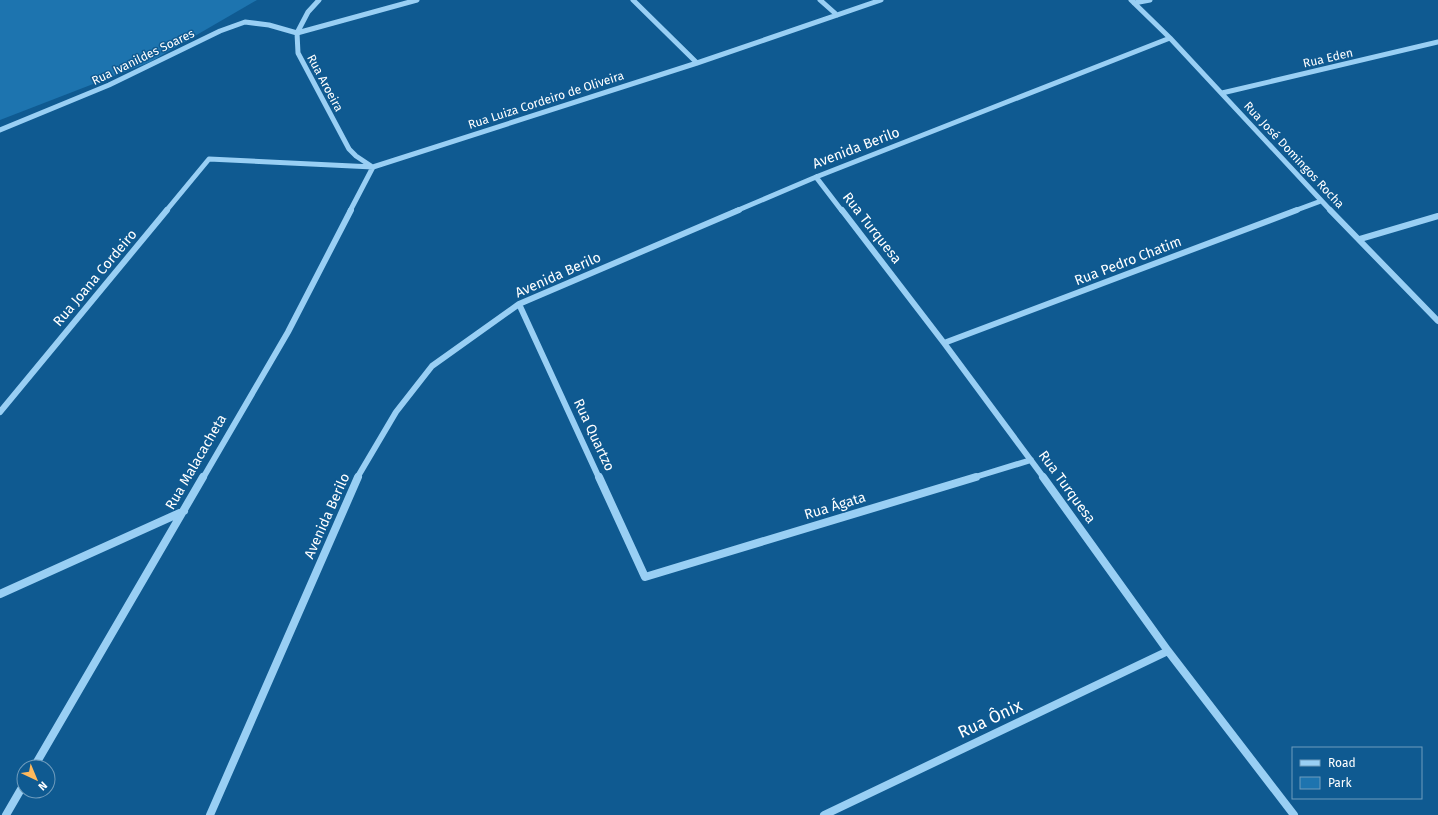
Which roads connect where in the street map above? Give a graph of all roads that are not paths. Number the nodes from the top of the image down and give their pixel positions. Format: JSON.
{"nodes":[{"id":1,"x":319,"y":0,"type":"edge"},
{"id":2,"x":418,"y":0,"type":"edge"},
{"id":3,"x":633,"y":0,"type":"edge"},
{"id":4,"x":820,"y":0,"type":"edge"},
{"id":5,"x":881,"y":0,"type":"edge"},
{"id":6,"x":1150,"y":0,"type":"edge"},
{"id":7,"x":1132,"y":2,"type":"edge"},
{"id":8,"x":837,"y":15,"type":"junction"},
{"id":9,"x":297,"y":33,"type":"junction"},
{"id":10,"x":1170,"y":38,"type":"junction"},
{"id":11,"x":1438,"y":42,"type":"edge"},
{"id":12,"x":697,"y":63,"type":"junction"},
{"id":13,"x":1222,"y":93,"type":"junction"},
{"id":14,"x":0,"y":130,"type":"edge"},
{"id":15,"x":209,"y":159,"type":"joint"},
{"id":16,"x":373,"y":167,"type":"junction"},
{"id":17,"x":816,"y":177,"type":"junction"},
{"id":18,"x":1321,"y":201,"type":"junction"},
{"id":19,"x":1438,"y":216,"type":"edge"},
{"id":20,"x":1360,"y":239,"type":"junction"},
{"id":21,"x":519,"y":304,"type":"junction"},
{"id":22,"x":1438,"y":321,"type":"edge"},
{"id":23,"x":944,"y":343,"type":"junction"},
{"id":24,"x":0,"y":412,"type":"edge"},
{"id":25,"x":1031,"y":460,"type":"junction"},
{"id":26,"x":184,"y":511,"type":"junction"},
{"id":27,"x":645,"y":577,"type":"joint"},
{"id":28,"x":0,"y":594,"type":"edge"},
{"id":29,"x":1168,"y":651,"type":"junction"},
{"id":30,"x":39,"y":759,"type":"edge"},
{"id":31,"x":16,"y":798,"type":"edge"},
{"id":32,"x":6,"y":815,"type":"edge"},
{"id":33,"x":210,"y":815,"type":"edge"},
{"id":34,"x":824,"y":815,"type":"edge"},
{"id":35,"x":1294,"y":815,"type":"edge"}],
"edges":[{"from":1,"to":9,"type":"street"},
{"from":2,"to":9,"type":"street"},
{"from":3,"to":12,"type":"street"},
{"from":4,"to":8,"type":"street"},
{"from":5,"to":8,"type":"street","name":"Rua Luiza Cordeiro de Oliveira"},
{"from":6,"to":7,"type":"street"},
{"from":7,"to":10,"type":"street","name":"Rua José Domingos Rocha"},
{"from":8,"to":12,"type":"street","name":"Rua Luiza Cordeiro de Oliveira"},
{"from":9,"to":14,"type":"street","name":"Rua Ivanildes Soares"},
{"from":9,"to":16,"type":"street","name":"Rua Aroeira"},
{"from":10,"to":13,"type":"street","name":"Rua José Domingos Rocha"},
{"from":10,"to":17,"type":"street","name":"Avenida Berilo"},
{"from":11,"to":13,"type":"street","name":"Rua Eden"},
{"from":12,"to":16,"type":"street","name":"Rua Luiza Cordeiro de Oliveira"},
{"from":13,"to":18,"type":"street","name":"Rua José Domingos Rocha"},
{"from":15,"to":16,"type":"street","name":"Rua Luiza Cordeiro de Oliveira"},
{"from":15,"to":24,"type":"street","name":"Rua Joana Cordeiro"},
{"from":16,"to":26,"type":"street","name":"Rua Malacacheta"},
{"from":17,"to":21,"type":"street","name":"Avenida Berilo"},
{"from":17,"to":23,"type":"street","name":"Rua Turquesa"},
{"from":18,"to":20,"type":"street","name":"Rua José Domingos Rocha"},
{"from":18,"to":23,"type":"street","name":"Rua Pedro Chatim"},
{"from":19,"to":20,"type":"street"},
{"from":20,"to":22,"type":"street","name":"Rua José Domingos Rocha"},
{"from":21,"to":27,"type":"street","name":"Rua Quartzo"},
{"from":21,"to":33,"type":"street","name":"Avenida Berilo"},
{"from":23,"to":25,"type":"street","name":"Rua Turquesa"},
{"from":25,"to":27,"type":"street","name":"Rua Ágata"},
{"from":25,"to":29,"type":"street","name":"Rua Turquesa"},
{"from":26,"to":28,"type":"street"},
{"from":26,"to":30,"type":"street","name":"Rua Malacacheta"},
{"from":29,"to":34,"type":"street","name":"Rua Ônix"},
{"from":29,"to":35,"type":"street","name":"Rua Turquesa"},
{"from":31,"to":32,"type":"street"}]}
